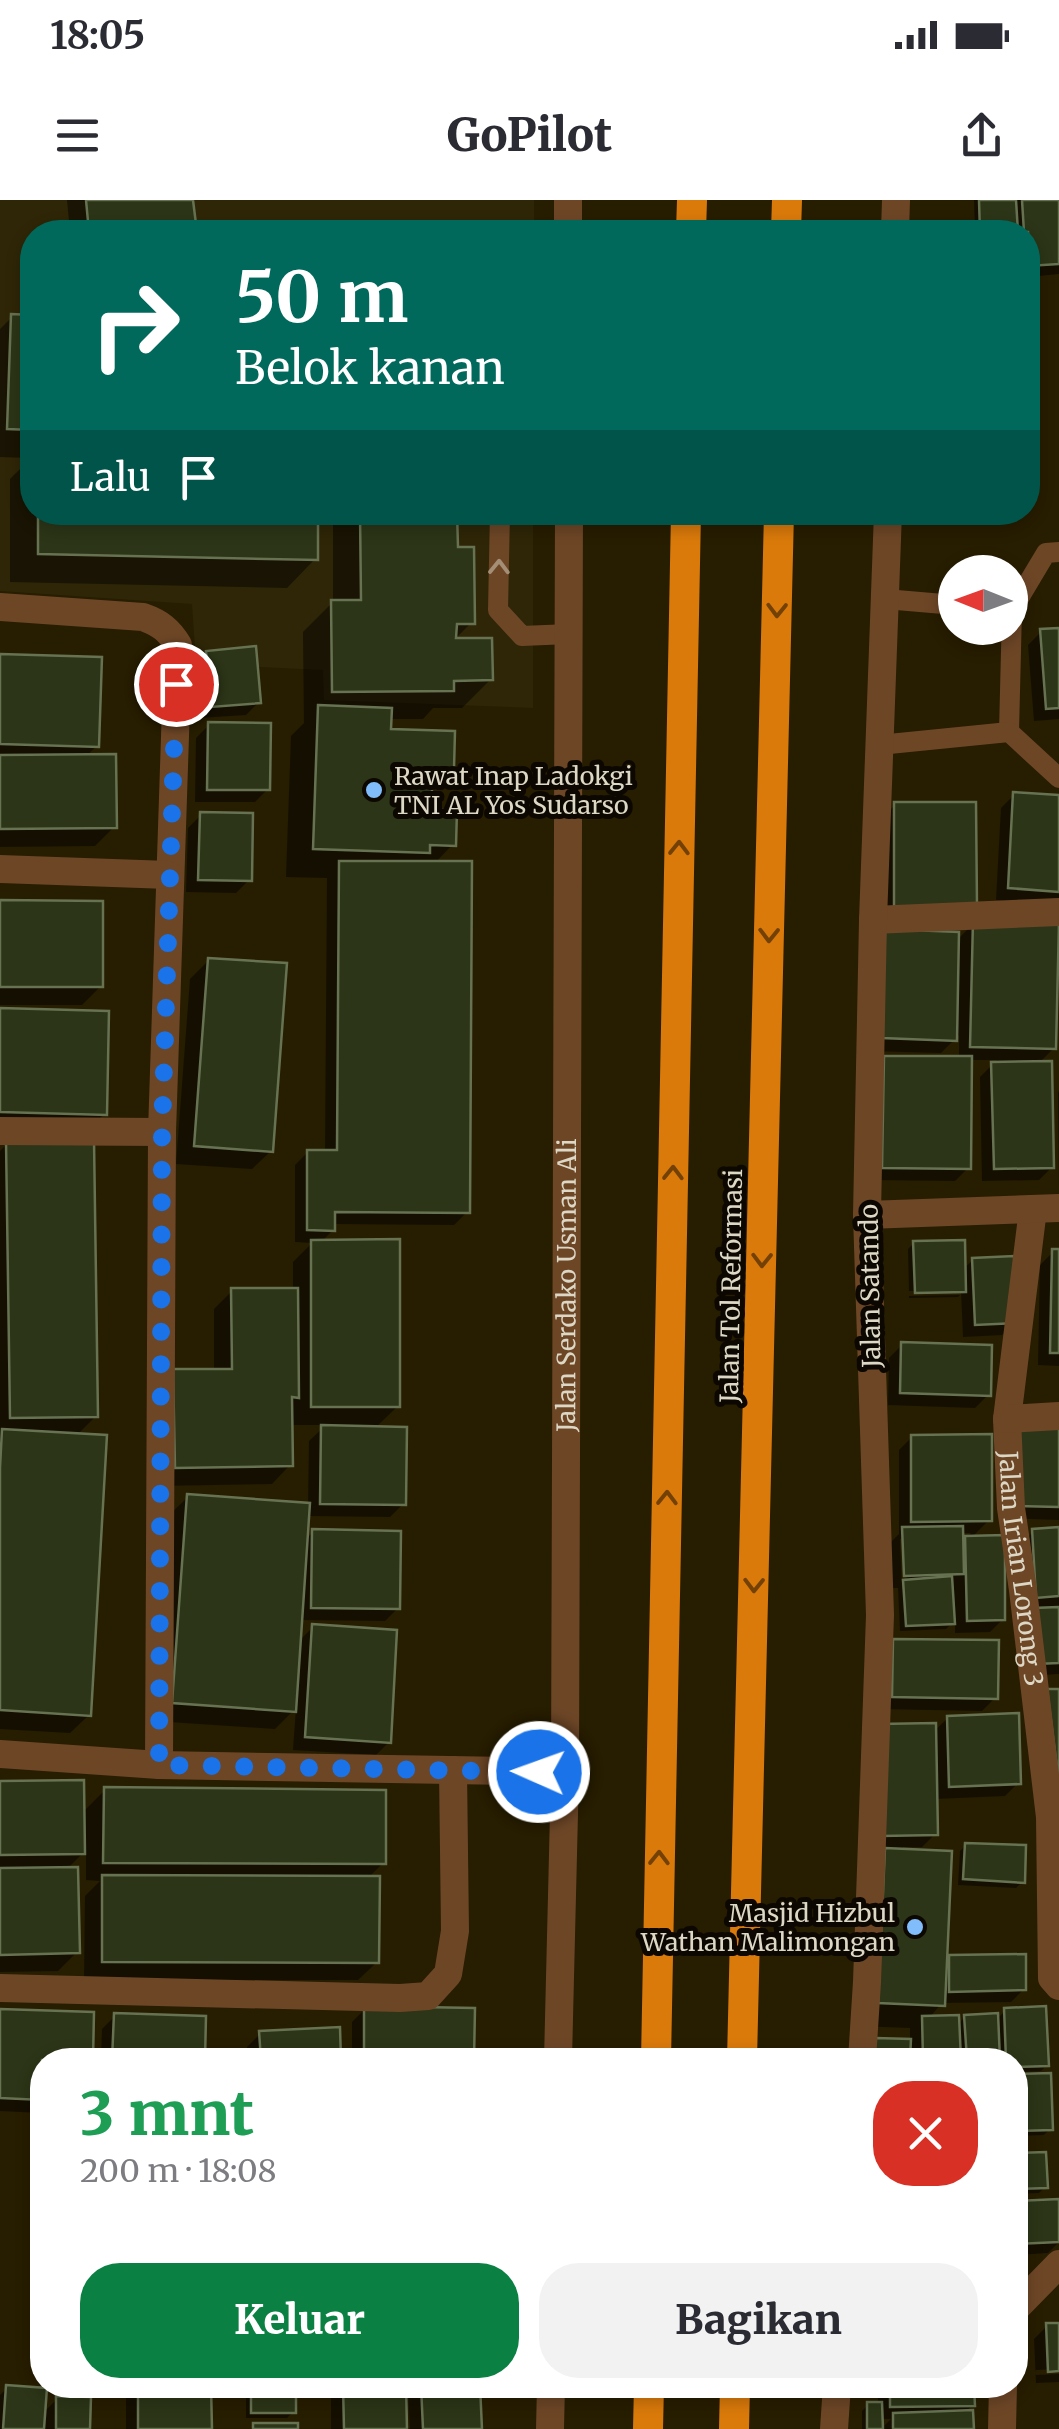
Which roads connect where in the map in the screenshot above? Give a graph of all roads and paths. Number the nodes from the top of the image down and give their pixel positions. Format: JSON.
{"nodes":[{"id":1,"x":500,"y":525,"type":"edge"},
{"id":2,"x":570,"y":525,"type":"edge"},
{"id":3,"x":686,"y":525,"type":"edge"},
{"id":4,"x":780,"y":525,"type":"edge"},
{"id":5,"x":888,"y":525,"type":"edge"},
{"id":6,"x":1059,"y":552,"type":"edge"},
{"id":7,"x":1028,"y":582,"type":"edge"},
{"id":8,"x":885,"y":599,"type":"junction"},
{"id":9,"x":938,"y":604,"type":"edge"},
{"id":10,"x":0,"y":607,"type":"edge"},
{"id":11,"x":569,"y":634,"type":"junction"},
{"id":12,"x":1010,"y":645,"type":"edge"},
{"id":13,"x":1009,"y":732,"type":"junction"},
{"id":14,"x":879,"y":745,"type":"junction"},
{"id":15,"x":1059,"y":778,"type":"edge"},
{"id":16,"x":0,"y":869,"type":"edge"},
{"id":17,"x":169,"y":875,"type":"junction"},
{"id":18,"x":1059,"y":912,"type":"edge"},
{"id":19,"x":873,"y":920,"type":"junction"},
{"id":20,"x":0,"y":1131,"type":"edge"},
{"id":21,"x":162,"y":1132,"type":"junction"},
{"id":22,"x":1046,"y":1208,"type":"edge"},
{"id":23,"x":867,"y":1216,"type":"junction"},
{"id":24,"x":1059,"y":1416,"type":"edge"},
{"id":25,"x":1007,"y":1419,"type":"junction"},
{"id":26,"x":0,"y":1754,"type":"edge"},
{"id":27,"x":159,"y":1765,"type":"junction"},
{"id":28,"x":453,"y":1770,"type":"junction"},
{"id":29,"x":565,"y":1772,"type":"junction"},
{"id":30,"x":1054,"y":1817,"type":"edge"},
{"id":31,"x":1059,"y":1986,"type":"edge"},
{"id":32,"x":0,"y":1988,"type":"edge"},
{"id":33,"x":558,"y":2048,"type":"edge"},
{"id":34,"x":656,"y":2048,"type":"edge"},
{"id":35,"x":742,"y":2048,"type":"edge"},
{"id":36,"x":863,"y":2048,"type":"edge"},
{"id":37,"x":1059,"y":2264,"type":"edge"},
{"id":38,"x":1028,"y":2296,"type":"edge"},
{"id":39,"x":551,"y":2398,"type":"edge"},
{"id":40,"x":649,"y":2398,"type":"edge"},
{"id":41,"x":734,"y":2398,"type":"edge"},
{"id":42,"x":836,"y":2398,"type":"edge"},
{"id":43,"x":1003,"y":2398,"type":"edge"},
{"id":44,"x":550,"y":2429,"type":"edge"},
{"id":45,"x":648,"y":2429,"type":"edge"},
{"id":46,"x":734,"y":2429,"type":"edge"},
{"id":47,"x":834,"y":2429,"type":"edge"},
{"id":48,"x":1002,"y":2429,"type":"edge"}],
"edges":[{"from":11,"to":1,"type":"lane","one_way":true},
{"from":2,"to":11,"type":"street","name":"Jalan Serdako Usman Ali"},
{"from":34,"to":3,"type":"highway","one_way":true},
{"from":4,"to":35,"type":"highway","name":"Jalan Tol Reformasi","one_way":true},
{"from":5,"to":8,"type":"street","name":"Jalan Satando"},
{"from":6,"to":7,"type":"lane"},
{"from":8,"to":9,"type":"lane"},
{"from":8,"to":14,"type":"street","name":"Jalan Satando"},
{"from":10,"to":17,"type":"street"},
{"from":11,"to":29,"type":"street","name":"Jalan Serdako Usman Ali"},
{"from":12,"to":13,"type":"lane"},
{"from":13,"to":14,"type":"lane"},
{"from":13,"to":15,"type":"lane"},
{"from":14,"to":19,"type":"street","name":"Jalan Satando"},
{"from":16,"to":17,"type":"street"},
{"from":17,"to":21,"type":"street"},
{"from":18,"to":19,"type":"street"},
{"from":19,"to":23,"type":"street","name":"Jalan Satando"},
{"from":20,"to":21,"type":"street"},
{"from":21,"to":27,"type":"street"},
{"from":22,"to":23,"type":"street"},
{"from":22,"to":25,"type":"street","name":"Jalan Irian Lorong 3"},
{"from":23,"to":36,"type":"street","name":"Jalan Satando"},
{"from":24,"to":25,"type":"street"},
{"from":25,"to":30,"type":"street","name":"Jalan Irian Lorong 3"},
{"from":26,"to":27,"type":"street"},
{"from":27,"to":28,"type":"street"},
{"from":28,"to":29,"type":"street"},
{"from":28,"to":32,"type":"street"},
{"from":29,"to":33,"type":"street","name":"Jalan Serdako Usman Ali"},
{"from":30,"to":31,"type":"street","name":"Jalan Irian Lorong 3"},
{"from":37,"to":38,"type":"street"},
{"from":39,"to":44,"type":"street"},
{"from":40,"to":45,"type":"highway"},
{"from":41,"to":46,"type":"highway"},
{"from":42,"to":47,"type":"street"},
{"from":43,"to":48,"type":"street"}]}
